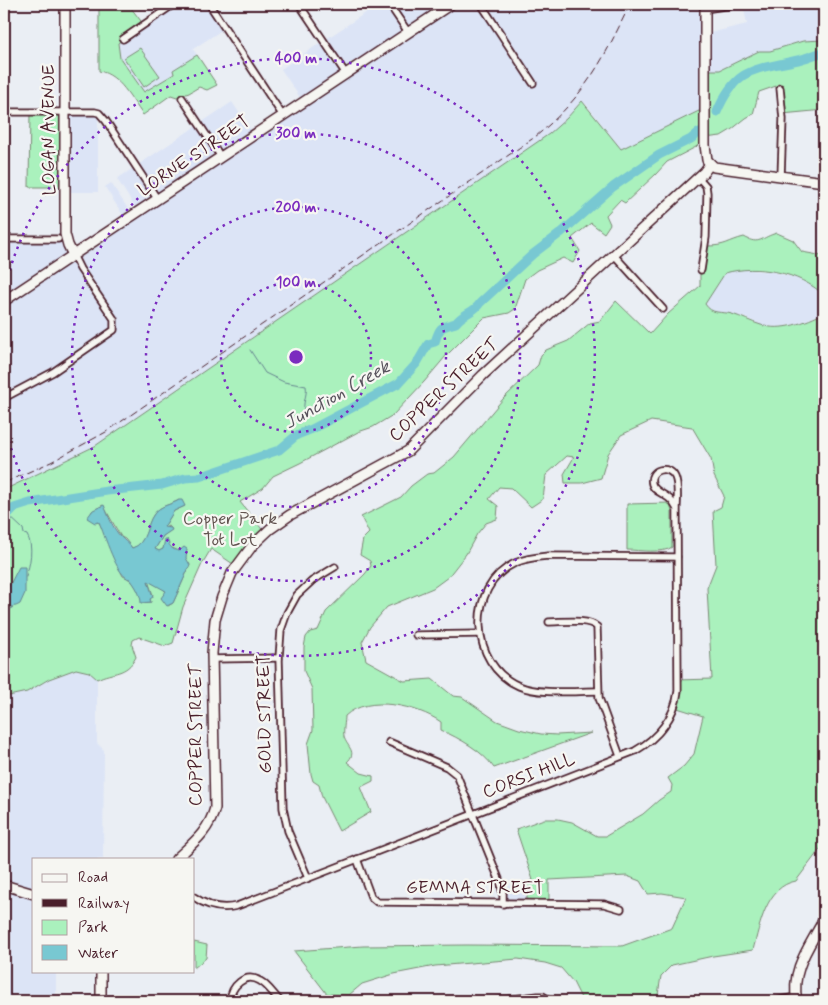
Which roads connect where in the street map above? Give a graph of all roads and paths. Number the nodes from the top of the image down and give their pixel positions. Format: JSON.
{"nodes":[{"id":1,"x":65,"y":4,"type":"edge"},
{"id":2,"x":174,"y":4,"type":"edge"},
{"id":3,"x":209,"y":4,"type":"edge"},
{"id":4,"x":299,"y":4,"type":"edge"},
{"id":5,"x":390,"y":4,"type":"edge"},
{"id":6,"x":451,"y":4,"type":"edge"},
{"id":7,"x":480,"y":4,"type":"edge"},
{"id":8,"x":737,"y":4,"type":"edge"},
{"id":9,"x":705,"y":7,"type":"edge"},
{"id":10,"x":408,"y":32,"type":"junction"},
{"id":11,"x":123,"y":39,"type":"dead end"},
{"id":12,"x":346,"y":74,"type":"junction"},
{"id":13,"x":533,"y":82,"type":"dead end"},
{"id":14,"x":780,"y":88,"type":"dead end"},
{"id":15,"x":182,"y":98,"type":"dead end"},
{"id":16,"x":4,"y":112,"type":"edge"},
{"id":17,"x":64,"y":112,"type":"junction"},
{"id":18,"x":283,"y":116,"type":"junction"},
{"id":19,"x":221,"y":157,"type":"junction"},
{"id":20,"x":710,"y":164,"type":"junction"},
{"id":21,"x":781,"y":176,"type":"junction"},
{"id":22,"x":698,"y":177,"type":"junction"},
{"id":23,"x":824,"y":182,"type":"edge"},
{"id":24,"x":158,"y":200,"type":"junction"},
{"id":25,"x":4,"y":239,"type":"edge"},
{"id":26,"x":58,"y":239,"type":"dead end"},
{"id":27,"x":73,"y":255,"type":"junction"},
{"id":28,"x":614,"y":255,"type":"junction"},
{"id":29,"x":700,"y":270,"type":"dead end"},
{"id":30,"x":4,"y":301,"type":"edge"},
{"id":31,"x":663,"y":309,"type":"dead end"},
{"id":32,"x":4,"y":398,"type":"edge"},
{"id":33,"x":677,"y":509,"type":"junction"},
{"id":34,"x":677,"y":557,"type":"junction"},
{"id":35,"x":335,"y":567,"type":"dead end"},
{"id":36,"x":549,"y":622,"type":"dead end"},
{"id":37,"x":480,"y":634,"type":"junction"},
{"id":38,"x":416,"y":635,"type":"dead end"},
{"id":39,"x":279,"y":658,"type":"junction"},
{"id":40,"x":212,"y":659,"type":"junction"},
{"id":41,"x":598,"y":691,"type":"junction"},
{"id":42,"x":389,"y":742,"type":"dead end"},
{"id":43,"x":620,"y":756,"type":"junction"},
{"id":44,"x":473,"y":814,"type":"junction"},
{"id":45,"x":177,"y":858,"type":"edge"},
{"id":46,"x":357,"y":859,"type":"junction"},
{"id":47,"x":308,"y":878,"type":"junction"},
{"id":48,"x":4,"y":885,"type":"edge"},
{"id":49,"x":32,"y":893,"type":"edge"},
{"id":50,"x":195,"y":898,"type":"edge"},
{"id":51,"x":503,"y":904,"type":"junction"},
{"id":52,"x":621,"y":909,"type":"dead end"},
{"id":53,"x":824,"y":919,"type":"edge"},
{"id":54,"x":101,"y":972,"type":"edge"},
{"id":55,"x":796,"y":999,"type":"edge"},
{"id":56,"x":101,"y":1001,"type":"edge"},
{"id":57,"x":230,"y":1001,"type":"edge"},
{"id":58,"x":280,"y":1001,"type":"edge"},
{"id":59,"x":496,"y":1001,"type":"edge"},
{"id":60,"x":551,"y":1001,"type":"edge"},
{"id":61,"x":775,"y":1001,"type":"edge"}],
"edges":[{"from":1,"to":17,"type":"street","name":"LOGAN AVENUE"},
{"from":2,"to":11,"type":"street"},
{"from":3,"to":18,"type":"street"},
{"from":4,"to":12,"type":"street"},
{"from":5,"to":10,"type":"street"},
{"from":6,"to":10,"type":"street","name":"LORNE STREET"},
{"from":7,"to":13,"type":"street"},
{"from":8,"to":9,"type":"street"},
{"from":9,"to":20,"type":"street"},
{"from":10,"to":12,"type":"street","name":"LORNE STREET"},
{"from":12,"to":18,"type":"street","name":"LORNE STREET"},
{"from":14,"to":21,"type":"street"},
{"from":15,"to":19,"type":"street"},
{"from":16,"to":17,"type":"street"},
{"from":17,"to":24,"type":"street"},
{"from":17,"to":27,"type":"street","name":"LOGAN AVENUE"},
{"from":18,"to":19,"type":"street","name":"LORNE STREET"},
{"from":19,"to":24,"type":"street","name":"LORNE STREET"},
{"from":20,"to":21,"type":"street"},
{"from":20,"to":22,"type":"street","name":"COPPER STREET"},
{"from":21,"to":23,"type":"street"},
{"from":22,"to":28,"type":"street","name":"COPPER STREET"},
{"from":22,"to":29,"type":"street"},
{"from":24,"to":27,"type":"street","name":"LORNE STREET"},
{"from":25,"to":26,"type":"street"},
{"from":27,"to":30,"type":"street","name":"LORNE STREET"},
{"from":27,"to":32,"type":"street"},
{"from":28,"to":31,"type":"street"},
{"from":28,"to":40,"type":"street","name":"COPPER STREET"},
{"from":33,"to":33,"type":"street","name":"CORSI HILL"},
{"from":33,"to":34,"type":"street","name":"CORSI HILL"},
{"from":34,"to":37,"type":"street"},
{"from":34,"to":43,"type":"street","name":"CORSI HILL"},
{"from":35,"to":39,"type":"street","name":"GOLD STREET"},
{"from":36,"to":41,"type":"street"},
{"from":37,"to":38,"type":"street"},
{"from":37,"to":41,"type":"street"},
{"from":39,"to":40,"type":"street"},
{"from":39,"to":47,"type":"street","name":"GOLD STREET"},
{"from":40,"to":45,"type":"street","name":"COPPER STREET"},
{"from":41,"to":43,"type":"street"},
{"from":42,"to":44,"type":"street"},
{"from":43,"to":44,"type":"street","name":"CORSI HILL"},
{"from":44,"to":46,"type":"street","name":"CORSI HILL"},
{"from":44,"to":51,"type":"street"},
{"from":46,"to":47,"type":"street","name":"CORSI HILL"},
{"from":46,"to":51,"type":"street","name":"GEMMA STREET"},
{"from":47,"to":50,"type":"street","name":"CORSI HILL"},
{"from":48,"to":49,"type":"street"},
{"from":51,"to":52,"type":"street","name":"GEMMA STREET"},
{"from":53,"to":55,"type":"street"},
{"from":54,"to":56,"type":"street"},
{"from":55,"to":61,"type":"street"},
{"from":57,"to":58,"type":"street"},
{"from":59,"to":60,"type":"street"}]}
